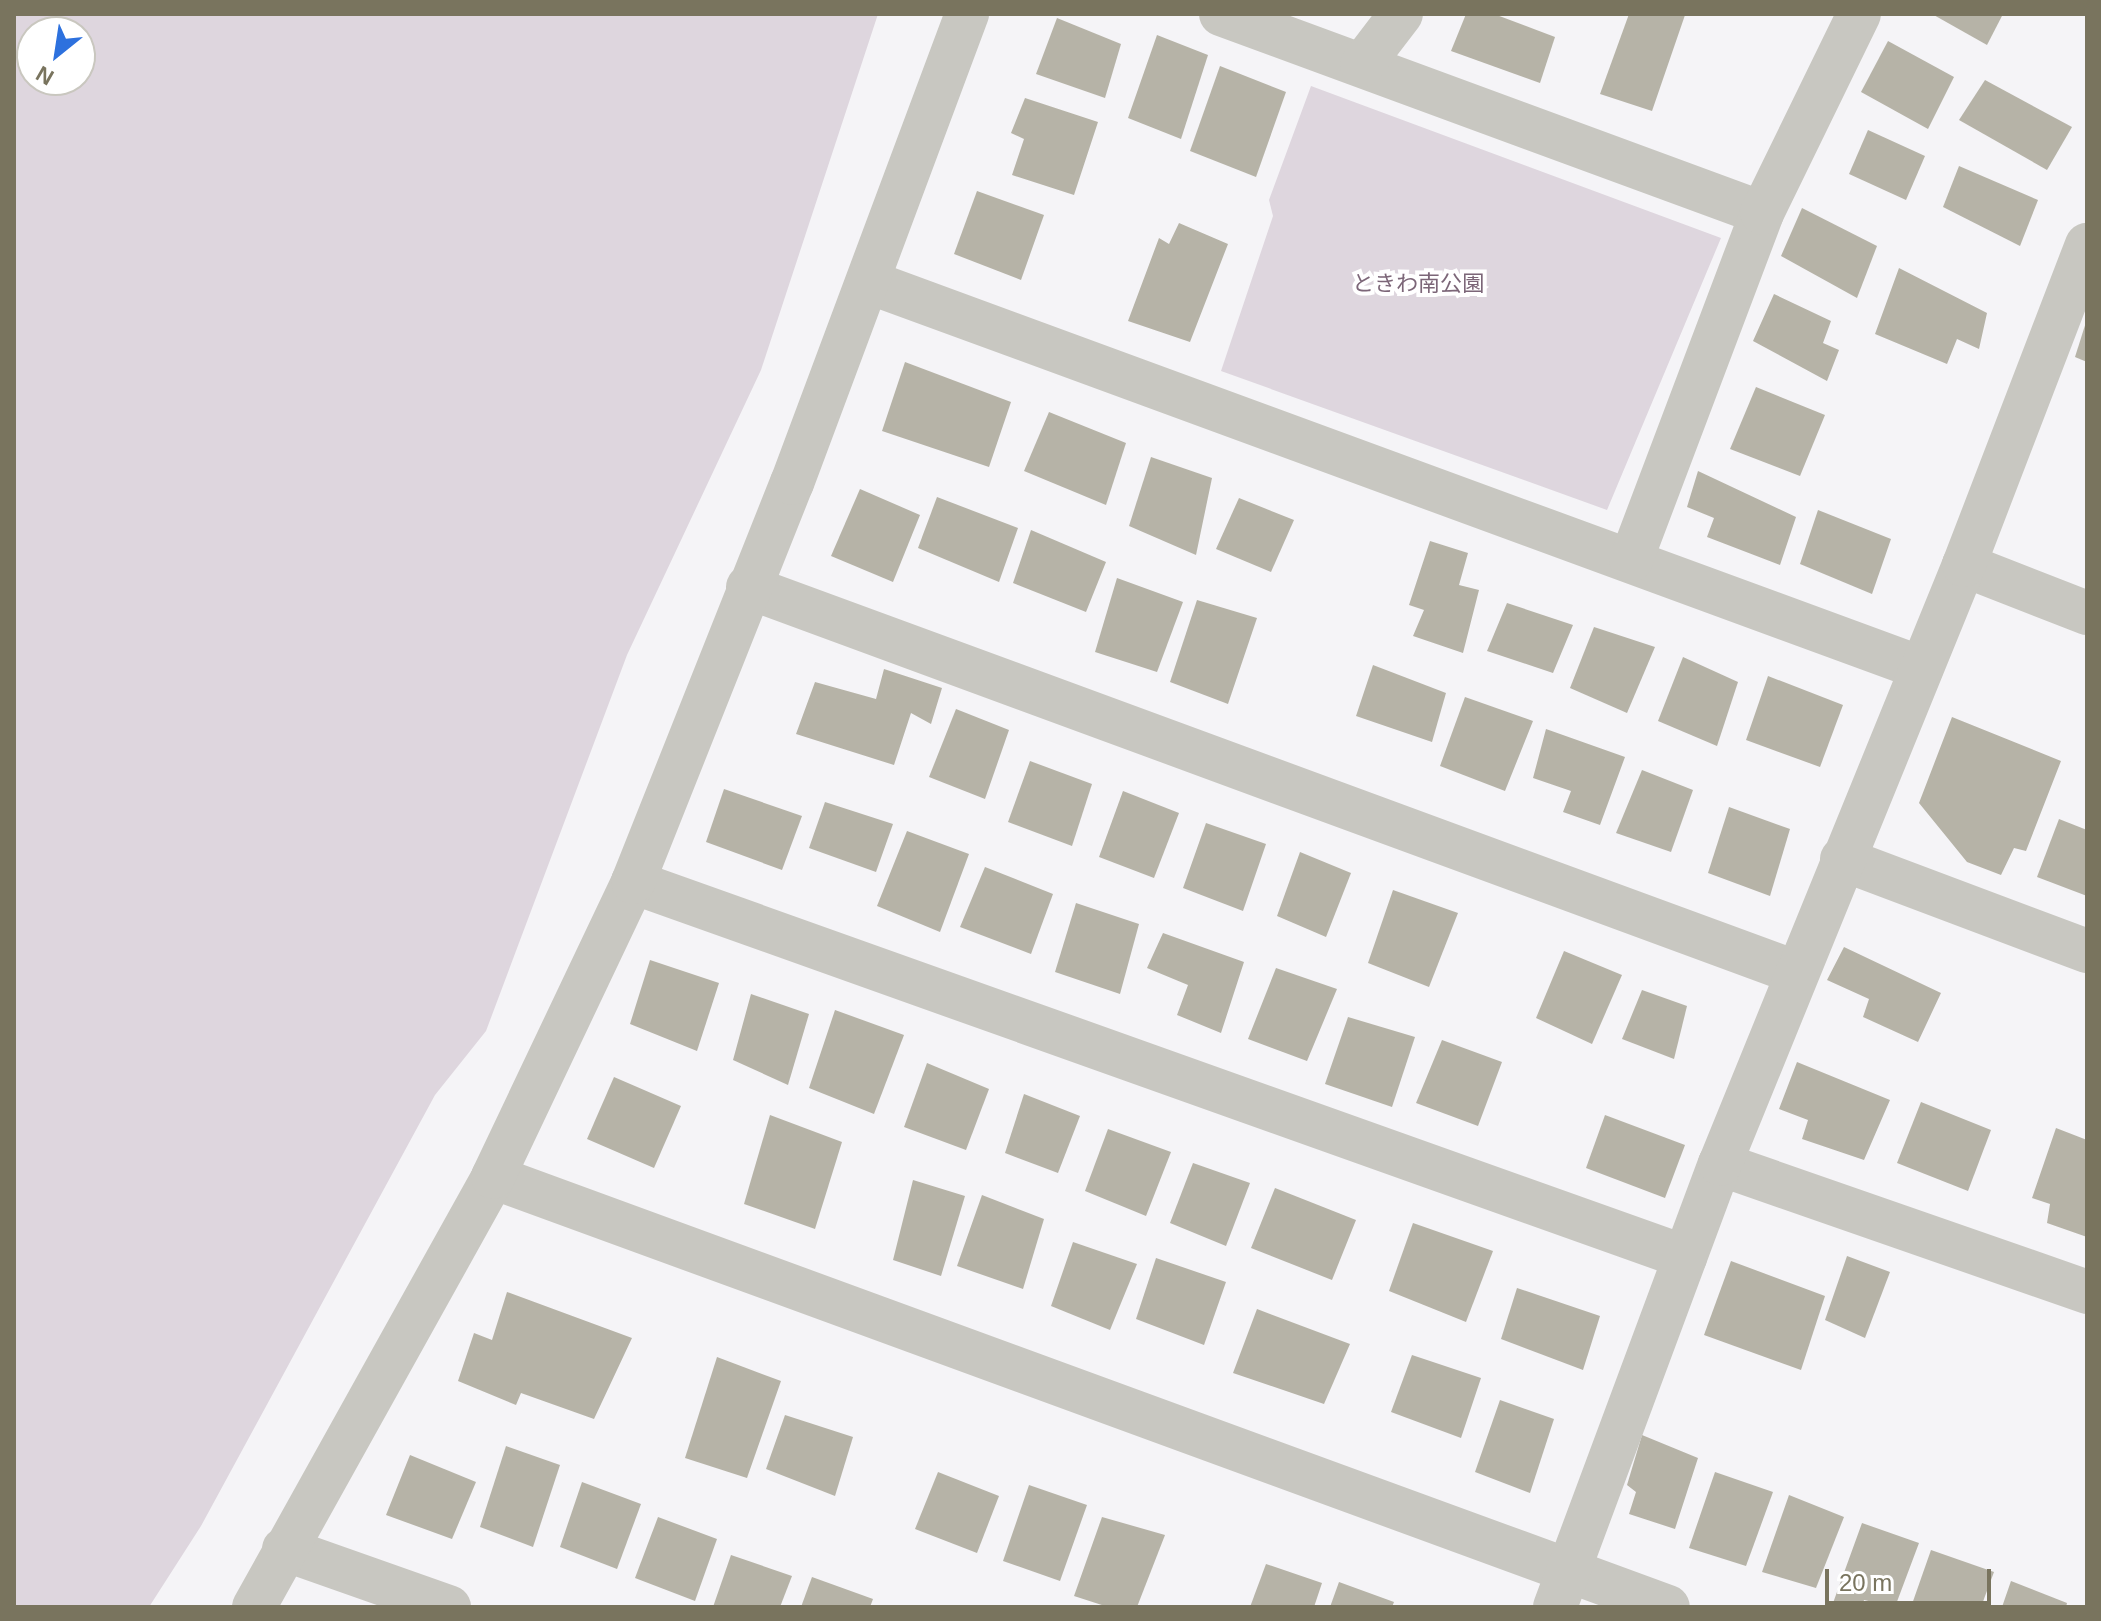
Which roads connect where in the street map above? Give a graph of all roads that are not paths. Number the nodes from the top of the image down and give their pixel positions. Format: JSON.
{"nodes":[{"id":1,"x":967,"y":14,"type":"edge"},
{"id":2,"x":1221,"y":14,"type":"edge"},
{"id":3,"x":1401,"y":14,"type":"edge"},
{"id":4,"x":1859,"y":14,"type":"edge"},
{"id":5,"x":1362,"y":65,"type":"junction"},
{"id":6,"x":1762,"y":213,"type":"junction"},
{"id":7,"x":2085,"y":253,"type":"edge"},
{"id":8,"x":869,"y":282,"type":"junction"},
{"id":9,"x":1631,"y":560,"type":"junction"},
{"id":10,"x":1964,"y":565,"type":"junction"},
{"id":11,"x":748,"y":587,"type":"junction"},
{"id":12,"x":2087,"y":613,"type":"edge"},
{"id":13,"x":1921,"y":668,"type":"junction"},
{"id":14,"x":1842,"y":859,"type":"junction"},
{"id":15,"x":633,"y":882,"type":"junction"},
{"id":16,"x":2087,"y":951,"type":"edge"},
{"id":17,"x":1795,"y":972,"type":"junction"},
{"id":18,"x":1720,"y":1164,"type":"junction"},
{"id":19,"x":493,"y":1177,"type":"junction"},
{"id":20,"x":1685,"y":1257,"type":"junction"},
{"id":21,"x":2087,"y":1292,"type":"edge"},
{"id":22,"x":284,"y":1549,"type":"junction"},
{"id":23,"x":1562,"y":1589,"type":"edge"},
{"id":24,"x":254,"y":1607,"type":"edge"},
{"id":25,"x":449,"y":1607,"type":"edge"},
{"id":26,"x":1668,"y":1607,"type":"edge"}],
"edges":[{"from":1,"to":8,"type":"street"},
{"from":2,"to":5,"type":"street"},
{"from":3,"to":5,"type":"street"},
{"from":4,"to":6,"type":"street"},
{"from":5,"to":6,"type":"street"},
{"from":6,"to":9,"type":"street"},
{"from":7,"to":10,"type":"street"},
{"from":8,"to":9,"type":"street"},
{"from":8,"to":11,"type":"street"},
{"from":9,"to":13,"type":"street"},
{"from":10,"to":12,"type":"street"},
{"from":10,"to":13,"type":"street"},
{"from":11,"to":15,"type":"street"},
{"from":11,"to":17,"type":"street"},
{"from":13,"to":14,"type":"street"},
{"from":14,"to":16,"type":"street"},
{"from":14,"to":17,"type":"street"},
{"from":15,"to":19,"type":"street"},
{"from":15,"to":20,"type":"street"},
{"from":17,"to":18,"type":"street"},
{"from":18,"to":20,"type":"street"},
{"from":18,"to":21,"type":"street"},
{"from":19,"to":22,"type":"street"},
{"from":19,"to":23,"type":"street"},
{"from":20,"to":23,"type":"street"},
{"from":22,"to":24,"type":"street"},
{"from":22,"to":25,"type":"street"},
{"from":23,"to":26,"type":"street"}]}
